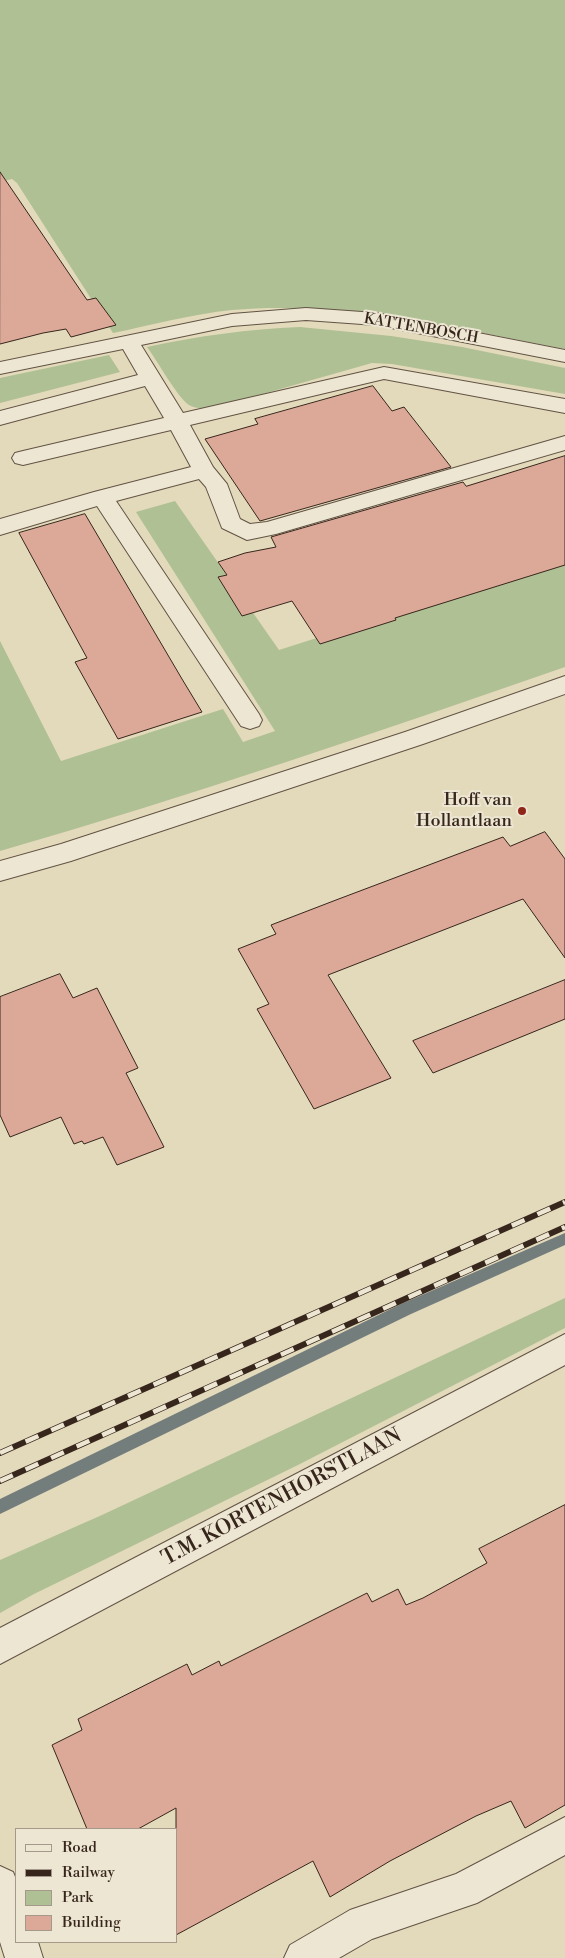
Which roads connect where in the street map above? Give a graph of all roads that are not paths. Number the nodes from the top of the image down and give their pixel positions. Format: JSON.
{"nodes":[{"id":1,"x":128,"y":341,"type":"junction"},
{"id":2,"x":565,"y":356,"type":"edge"},
{"id":3,"x":0,"y":368,"type":"edge"},
{"id":4,"x":151,"y":378,"type":"junction"},
{"id":5,"x":565,"y":406,"type":"edge"},
{"id":6,"x":0,"y":418,"type":"edge"},
{"id":7,"x":178,"y":421,"type":"junction"},
{"id":8,"x":565,"y":443,"type":"edge"},
{"id":9,"x":24,"y":458,"type":"dead end"},
{"id":10,"x":204,"y":470,"type":"junction"},
{"id":11,"x":102,"y":497,"type":"junction"},
{"id":12,"x":0,"y":527,"type":"edge"},
{"id":13,"x":565,"y":685,"type":"edge"},
{"id":14,"x":250,"y":720,"type":"dead end"},
{"id":15,"x":0,"y":872,"type":"edge"},
{"id":16,"x":565,"y":1349,"type":"edge"},
{"id":17,"x":0,"y":1647,"type":"edge"},
{"id":18,"x":565,"y":1835,"type":"edge"},
{"id":19,"x":0,"y":1884,"type":"edge"},
{"id":20,"x":15,"y":1930,"type":"edge"},
{"id":21,"x":19,"y":1943,"type":"edge"},
{"id":22,"x":24,"y":1958,"type":"edge"},
{"id":23,"x":303,"y":1958,"type":"edge"}],
"edges":[{"from":1,"to":2,"type":"street","name":"KATTENBOSCH"},
{"from":1,"to":3,"type":"street","name":"KATTENBOSCH"},
{"from":1,"to":4,"type":"street"},
{"from":4,"to":6,"type":"street"},
{"from":4,"to":7,"type":"street"},
{"from":5,"to":7,"type":"street"},
{"from":7,"to":9,"type":"street"},
{"from":7,"to":10,"type":"street"},
{"from":8,"to":10,"type":"street"},
{"from":10,"to":11,"type":"street"},
{"from":11,"to":12,"type":"street"},
{"from":11,"to":14,"type":"street"},
{"from":13,"to":15,"type":"street"},
{"from":16,"to":17,"type":"street","name":"T.M. KORTENHORSTLAAN"},
{"from":18,"to":23,"type":"street"},
{"from":19,"to":20,"type":"street"},
{"from":21,"to":22,"type":"street"}]}
